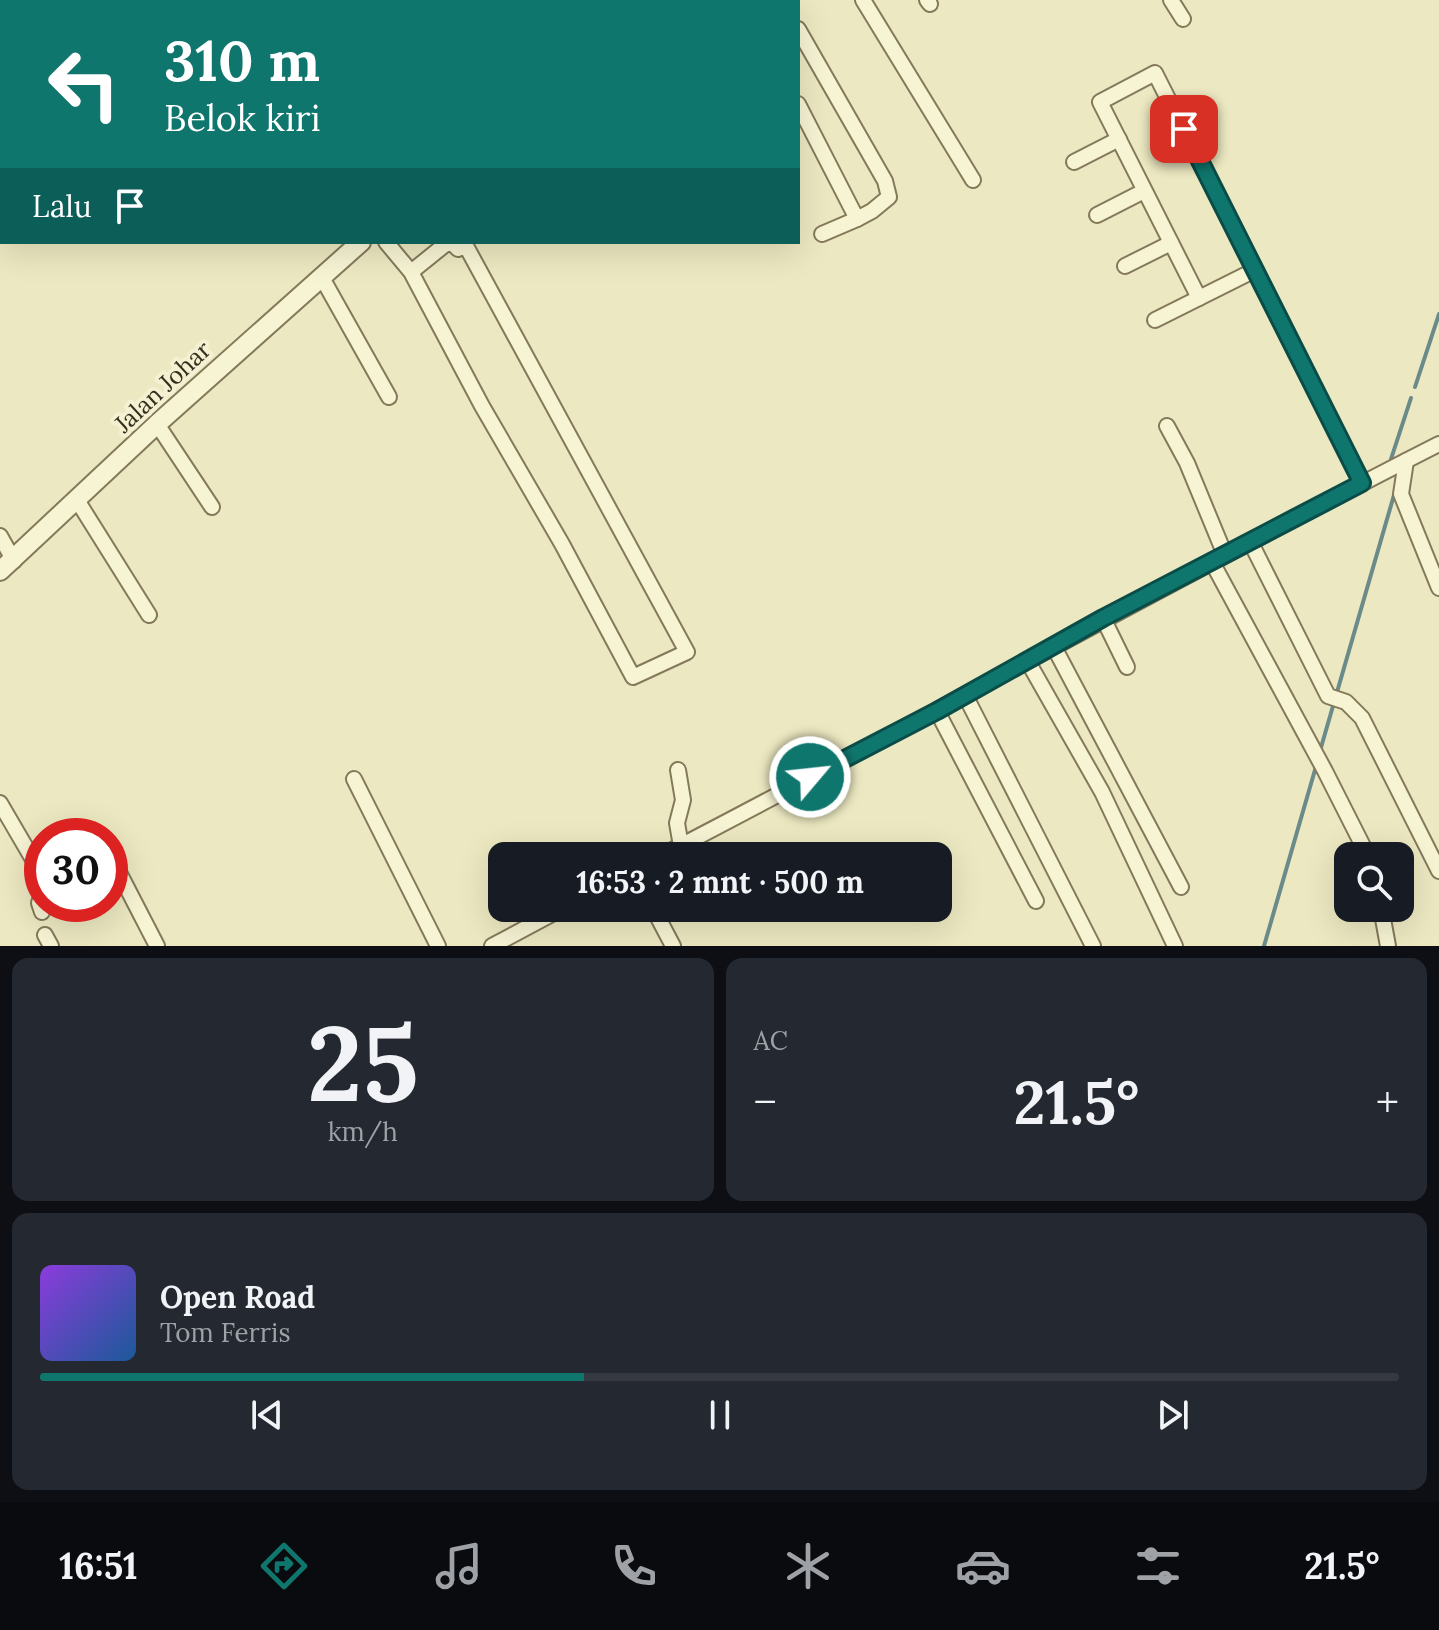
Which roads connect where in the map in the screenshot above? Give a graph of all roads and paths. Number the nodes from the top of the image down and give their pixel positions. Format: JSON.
{"nodes":[{"id":1,"x":863,"y":0,"type":"edge"},
{"id":2,"x":1171,"y":0,"type":"edge"},
{"id":3,"x":1183,"y":19,"type":"dead end"},
{"id":4,"x":800,"y":32,"type":"edge"},
{"id":5,"x":800,"y":108,"type":"edge"},
{"id":6,"x":1119,"y":139,"type":"junction"},
{"id":7,"x":1074,"y":162,"type":"dead end"},
{"id":8,"x":973,"y":180,"type":"dead end"},
{"id":9,"x":1144,"y":191,"type":"junction"},
{"id":10,"x":1097,"y":215,"type":"dead end"},
{"id":11,"x":857,"y":219,"type":"junction"},
{"id":12,"x":822,"y":234,"type":"dead end"},
{"id":13,"x":1171,"y":243,"type":"junction"},
{"id":14,"x":359,"y":244,"type":"edge"},
{"id":15,"x":388,"y":244,"type":"edge"},
{"id":16,"x":446,"y":244,"type":"edge"},
{"id":17,"x":453,"y":244,"type":"edge"},
{"id":18,"x":1125,"y":266,"type":"dead end"},
{"id":19,"x":1255,"y":270,"type":"junction"},
{"id":20,"x":411,"y":272,"type":"junction"},
{"id":21,"x":321,"y":276,"type":"junction"},
{"id":22,"x":1199,"y":298,"type":"junction"},
{"id":23,"x":1155,"y":320,"type":"dead end"},
{"id":24,"x":389,"y":397,"type":"dead end"},
{"id":25,"x":157,"y":424,"type":"junction"},
{"id":26,"x":1167,"y":426,"type":"dead end"},
{"id":27,"x":1439,"y":444,"type":"edge"},
{"id":28,"x":1406,"y":461,"type":"junction"},
{"id":29,"x":1362,"y":483,"type":"junction"},
{"id":30,"x":77,"y":500,"type":"junction"},
{"id":31,"x":212,"y":507,"type":"dead end"},
{"id":32,"x":0,"y":536,"type":"edge"},
{"id":33,"x":1250,"y":541,"type":"junction"},
{"id":34,"x":1225,"y":555,"type":"junction"},
{"id":35,"x":1212,"y":562,"type":"junction"},
{"id":36,"x":7,"y":566,"type":"edge"},
{"id":37,"x":1439,"y":588,"type":"edge"},
{"id":38,"x":149,"y":615,"type":"dead end"},
{"id":39,"x":1103,"y":618,"type":"junction"},
{"id":40,"x":1054,"y":647,"type":"junction"},
{"id":41,"x":1027,"y":660,"type":"junction"},
{"id":42,"x":1127,"y":667,"type":"dead end"},
{"id":43,"x":965,"y":695,"type":"junction"},
{"id":44,"x":937,"y":711,"type":"junction"},
{"id":45,"x":678,"y":770,"type":"dead end"},
{"id":46,"x":354,"y":779,"type":"dead end"},
{"id":47,"x":0,"y":803,"type":"edge"},
{"id":48,"x":680,"y":842,"type":"edge"},
{"id":49,"x":689,"y":842,"type":"edge"},
{"id":50,"x":1361,"y":842,"type":"edge"},
{"id":51,"x":24,"y":844,"type":"edge"},
{"id":52,"x":1439,"y":871,"type":"edge"},
{"id":53,"x":1181,"y":887,"type":"dead end"},
{"id":54,"x":128,"y":890,"type":"edge"},
{"id":55,"x":1036,"y":901,"type":"dead end"},
{"id":56,"x":544,"y":922,"type":"edge"},
{"id":57,"x":660,"y":922,"type":"edge"},
{"id":58,"x":1384,"y":922,"type":"edge"},
{"id":59,"x":520,"y":940,"type":"edge"},
{"id":60,"x":157,"y":946,"type":"edge"},
{"id":61,"x":438,"y":946,"type":"edge"},
{"id":62,"x":492,"y":946,"type":"edge"},
{"id":63,"x":673,"y":946,"type":"edge"},
{"id":64,"x":1093,"y":946,"type":"edge"},
{"id":65,"x":1175,"y":946,"type":"edge"},
{"id":66,"x":1388,"y":946,"type":"edge"}],
"edges":[{"from":1,"to":8,"type":"street"},
{"from":2,"to":3,"type":"street"},
{"from":4,"to":11,"type":"street"},
{"from":5,"to":11,"type":"street"},
{"from":6,"to":7,"type":"street"},
{"from":6,"to":9,"type":"street"},
{"from":6,"to":19,"type":"street"},
{"from":9,"to":10,"type":"street"},
{"from":9,"to":13,"type":"street"},
{"from":11,"to":12,"type":"street"},
{"from":13,"to":18,"type":"street"},
{"from":13,"to":22,"type":"street"},
{"from":14,"to":21,"type":"street","name":"Jalan Johar"},
{"from":15,"to":20,"type":"street"},
{"from":16,"to":20,"type":"street"},
{"from":17,"to":20,"type":"street"},
{"from":19,"to":22,"type":"street"},
{"from":19,"to":29,"type":"street"},
{"from":21,"to":24,"type":"street"},
{"from":21,"to":25,"type":"street","name":"Jalan Johar"},
{"from":22,"to":23,"type":"street"},
{"from":25,"to":30,"type":"street","name":"Jalan Johar"},
{"from":25,"to":31,"type":"street"},
{"from":26,"to":34,"type":"street"},
{"from":27,"to":28,"type":"street"},
{"from":28,"to":29,"type":"street"},
{"from":28,"to":37,"type":"street"},
{"from":29,"to":33,"type":"street"},
{"from":30,"to":36,"type":"street","name":"Jalan Johar"},
{"from":30,"to":38,"type":"street"},
{"from":32,"to":36,"type":"street"},
{"from":33,"to":34,"type":"street"},
{"from":33,"to":52,"type":"street"},
{"from":34,"to":35,"type":"street"},
{"from":35,"to":39,"type":"street"},
{"from":35,"to":50,"type":"street"},
{"from":39,"to":40,"type":"street"},
{"from":39,"to":42,"type":"street"},
{"from":40,"to":41,"type":"street"},
{"from":40,"to":53,"type":"street"},
{"from":41,"to":43,"type":"street"},
{"from":41,"to":65,"type":"street"},
{"from":43,"to":44,"type":"street"},
{"from":43,"to":64,"type":"street"},
{"from":44,"to":49,"type":"street"},
{"from":44,"to":55,"type":"street"},
{"from":45,"to":48,"type":"street"},
{"from":46,"to":61,"type":"street"},
{"from":47,"to":51,"type":"street"},
{"from":54,"to":60,"type":"street"},
{"from":56,"to":59,"type":"street"},
{"from":57,"to":63,"type":"street"},
{"from":58,"to":66,"type":"street"},
{"from":59,"to":62,"type":"street"}]}
